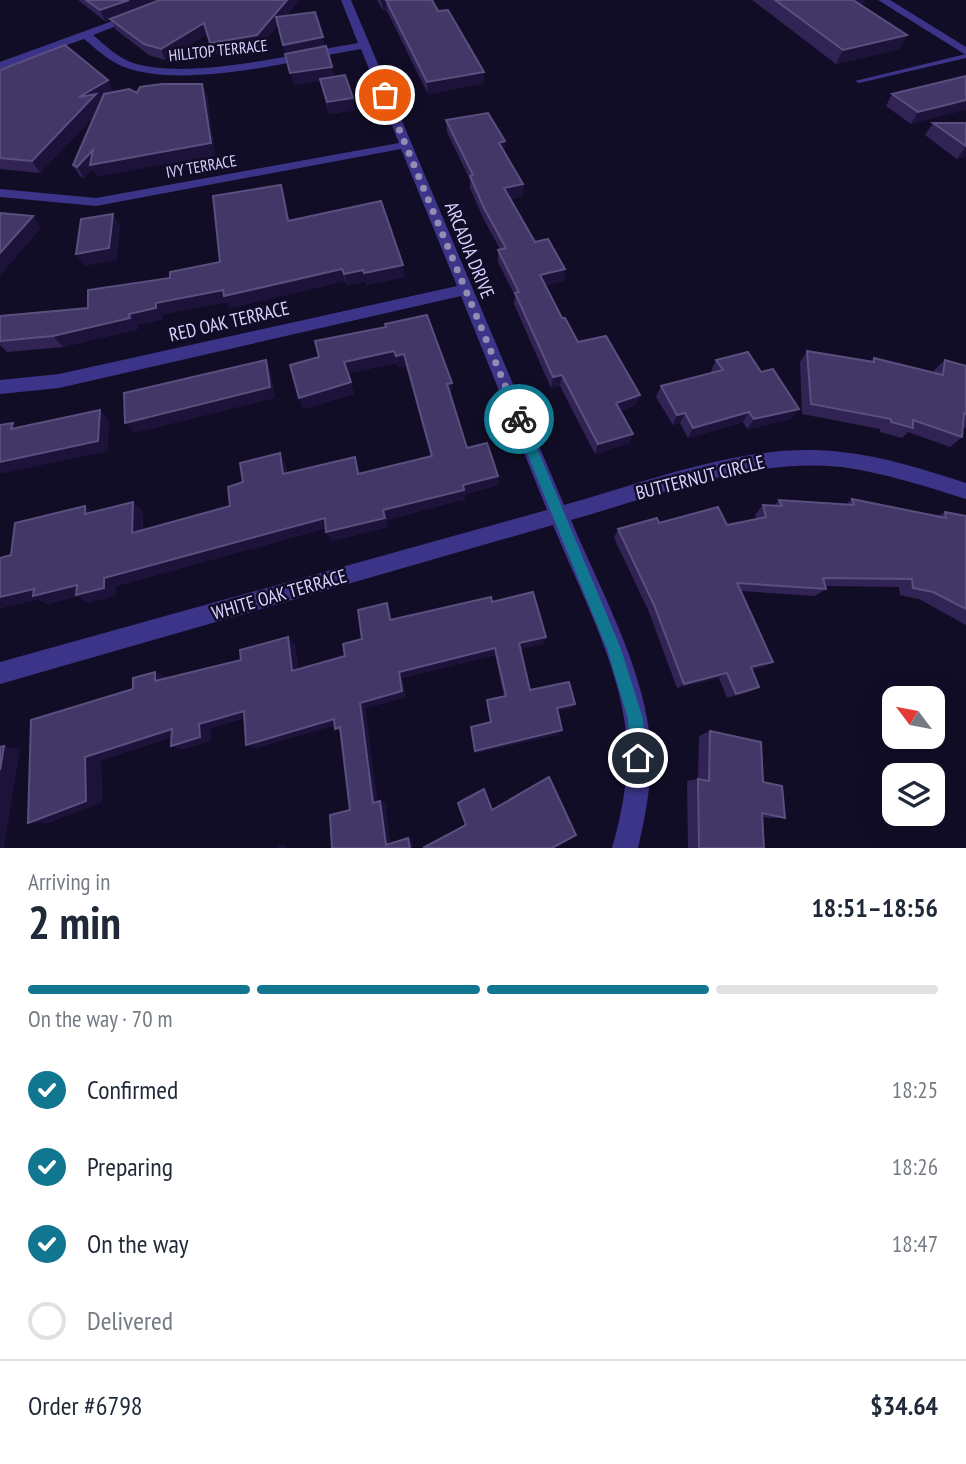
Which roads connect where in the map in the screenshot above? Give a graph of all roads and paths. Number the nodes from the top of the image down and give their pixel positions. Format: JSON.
{"nodes":[{"id":1,"x":179,"y":0,"type":"edge"},
{"id":2,"x":346,"y":0,"type":"edge"},
{"id":3,"x":883,"y":0,"type":"edge"},
{"id":4,"x":85,"y":34,"type":"junction"},
{"id":5,"x":364,"y":45,"type":"junction"},
{"id":6,"x":966,"y":54,"type":"edge"},
{"id":7,"x":0,"y":66,"type":"edge"},
{"id":8,"x":859,"y":81,"type":"dead end"},
{"id":9,"x":405,"y":145,"type":"junction"},
{"id":10,"x":0,"y":193,"type":"edge"},
{"id":11,"x":465,"y":290,"type":"junction"},
{"id":12,"x":0,"y":387,"type":"edge"},
{"id":13,"x":966,"y":491,"type":"edge"},
{"id":14,"x":559,"y":516,"type":"junction"},
{"id":15,"x":0,"y":674,"type":"edge"},
{"id":16,"x":625,"y":848,"type":"edge"}],
"edges":[{"from":1,"to":4,"type":"street"},
{"from":2,"to":5,"type":"street","name":"ARCADIA DRIVE"},
{"from":3,"to":6,"type":"street"},
{"from":4,"to":5,"type":"street","name":"HILLTOP TERRACE"},
{"from":4,"to":7,"type":"street"},
{"from":5,"to":9,"type":"street","name":"ARCADIA DRIVE"},
{"from":6,"to":8,"type":"lane"},
{"from":9,"to":10,"type":"street","name":"IVY TERRACE"},
{"from":9,"to":11,"type":"street","name":"ARCADIA DRIVE"},
{"from":11,"to":12,"type":"street","name":"RED OAK TERRACE"},
{"from":11,"to":14,"type":"street","name":"ARCADIA DRIVE"},
{"from":13,"to":14,"type":"street","name":"BUTTERNUT CIRCLE"},
{"from":14,"to":15,"type":"street","name":"WHITE OAK TERRACE"},
{"from":14,"to":16,"type":"street","name":"ARCADIA DRIVE"}]}
